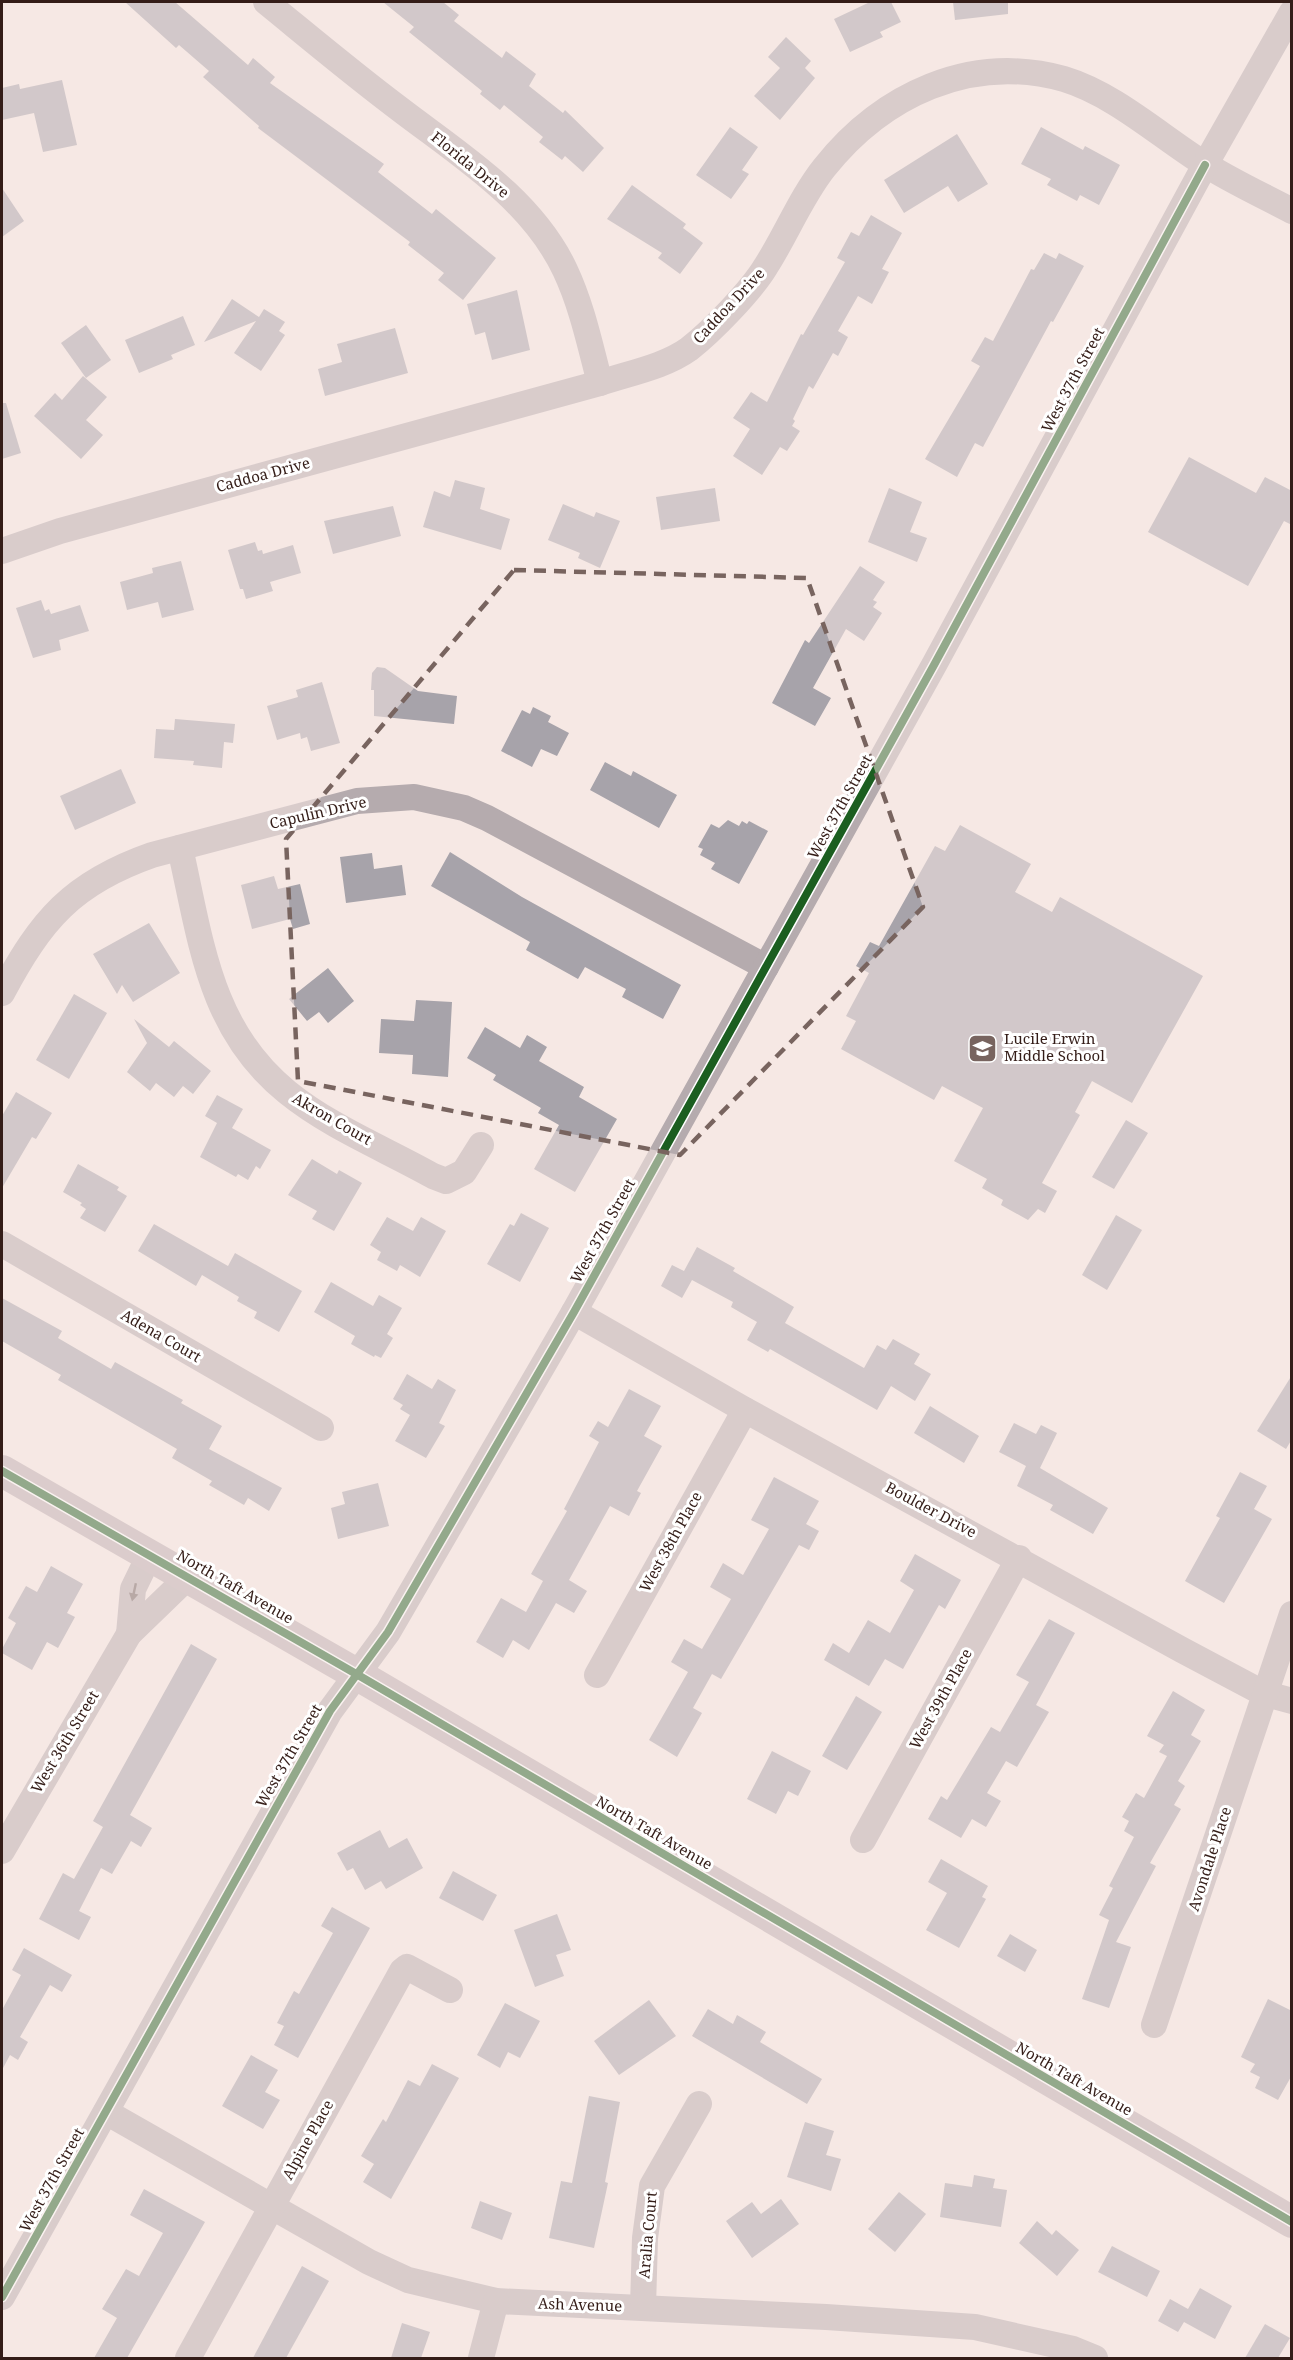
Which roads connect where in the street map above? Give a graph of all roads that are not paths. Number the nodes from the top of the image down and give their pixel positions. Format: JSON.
{"nodes":[{"id":1,"x":266,"y":2,"type":"edge"},
{"id":2,"x":1292,"y":12,"type":"edge"},
{"id":3,"x":1205,"y":165,"type":"junction"},
{"id":4,"x":1292,"y":211,"type":"edge"},
{"id":5,"x":600,"y":383,"type":"junction"},
{"id":6,"x":2,"y":551,"type":"edge"},
{"id":7,"x":180,"y":848,"type":"junction"},
{"id":8,"x":766,"y":967,"type":"junction"},
{"id":9,"x":2,"y":993,"type":"edge"},
{"id":10,"x":481,"y":1145,"type":"dead end"},
{"id":11,"x":2,"y":1244,"type":"edge"},
{"id":12,"x":573,"y":1312,"type":"junction"},
{"id":13,"x":745,"y":1410,"type":"junction"},
{"id":14,"x":321,"y":1428,"type":"dead end"},
{"id":15,"x":2,"y":1471,"type":"edge"},
{"id":16,"x":150,"y":1554,"type":"junction"},
{"id":17,"x":1019,"y":1558,"type":"junction"},
{"id":18,"x":189,"y":1576,"type":"junction"},
{"id":19,"x":1292,"y":1614,"type":"edge"},
{"id":20,"x":129,"y":1634,"type":"junction"},
{"id":21,"x":358,"y":1675,"type":"junction"},
{"id":22,"x":597,"y":1675,"type":"dead end"},
{"id":23,"x":1263,"y":1692,"type":"junction"},
{"id":24,"x":1292,"y":1701,"type":"edge"},
{"id":25,"x":863,"y":1840,"type":"dead end"},
{"id":26,"x":2,"y":1851,"type":"edge"},
{"id":27,"x":450,"y":1990,"type":"dead end"},
{"id":28,"x":1154,"y":2025,"type":"dead end"},
{"id":29,"x":699,"y":2104,"type":"dead end"},
{"id":30,"x":106,"y":2112,"type":"junction"},
{"id":31,"x":272,"y":2205,"type":"junction"},
{"id":32,"x":1292,"y":2222,"type":"edge"},
{"id":33,"x":2,"y":2297,"type":"edge"},
{"id":34,"x":496,"y":2301,"type":"junction"},
{"id":35,"x":643,"y":2307,"type":"junction"},
{"id":36,"x":188,"y":2358,"type":"edge"},
{"id":37,"x":481,"y":2358,"type":"edge"},
{"id":38,"x":1095,"y":2358,"type":"edge"}],
"edges":[{"from":1,"to":5,"type":"street","name":"Florida Drive"},
{"from":2,"to":3,"type":"street","name":"West 37th Street"},
{"from":3,"to":4,"type":"street","name":"Caddoa Drive"},
{"from":3,"to":5,"type":"street","name":"Caddoa Drive"},
{"from":3,"to":8,"type":"street","name":"West 37th Street"},
{"from":5,"to":6,"type":"street","name":"Caddoa Drive"},
{"from":7,"to":8,"type":"street","name":"Capulin Drive"},
{"from":7,"to":9,"type":"street","name":"Capulin Drive"},
{"from":7,"to":10,"type":"street","name":"Akron Court"},
{"from":8,"to":12,"type":"street","name":"West 37th Street"},
{"from":11,"to":14,"type":"street","name":"Adena Court"},
{"from":12,"to":13,"type":"street","name":"Boulder Drive"},
{"from":12,"to":21,"type":"street","name":"West 37th Street"},
{"from":13,"to":17,"type":"street","name":"Boulder Drive"},
{"from":13,"to":22,"type":"street","name":"West 38th Place"},
{"from":15,"to":16,"type":"main road","name":"North Taft Avenue"},
{"from":16,"to":18,"type":"main road","name":"North Taft Avenue"},
{"from":16,"to":20,"type":"street","name":"West 36th Street","one_way":true},
{"from":17,"to":23,"type":"street","name":"Boulder Drive"},
{"from":17,"to":25,"type":"street","name":"West 39th Place"},
{"from":18,"to":20,"type":"street","name":"West 36th Street"},
{"from":18,"to":21,"type":"main road","name":"North Taft Avenue"},
{"from":19,"to":23,"type":"street","name":"Avondale Place"},
{"from":20,"to":26,"type":"street","name":"West 36th Street"},
{"from":21,"to":30,"type":"street","name":"West 37th Street"},
{"from":21,"to":32,"type":"main road","name":"North Taft Avenue"},
{"from":23,"to":24,"type":"street","name":"Boulder Drive"},
{"from":23,"to":28,"type":"street","name":"Avondale Place"},
{"from":27,"to":31,"type":"street","name":"Alpine Place"},
{"from":29,"to":35,"type":"street","name":"Aralia Court"},
{"from":30,"to":31,"type":"street","name":"Ash Avenue"},
{"from":30,"to":33,"type":"street","name":"West 37th Street"},
{"from":31,"to":34,"type":"street","name":"Ash Avenue"},
{"from":31,"to":36,"type":"street","name":"Alpine Place"},
{"from":34,"to":35,"type":"street","name":"Ash Avenue"},
{"from":34,"to":37,"type":"street"},
{"from":35,"to":38,"type":"street","name":"Ash Avenue"}]}
